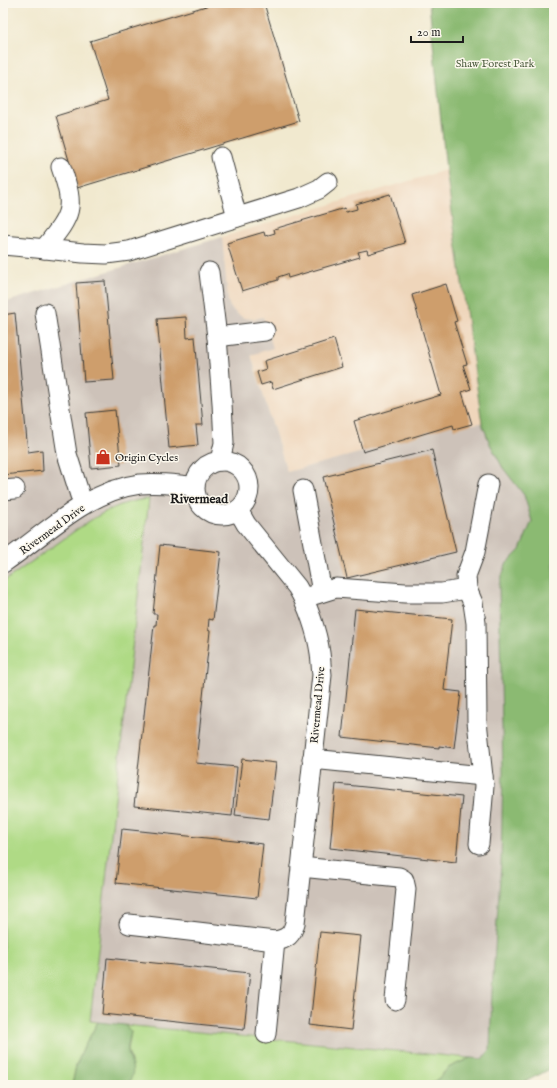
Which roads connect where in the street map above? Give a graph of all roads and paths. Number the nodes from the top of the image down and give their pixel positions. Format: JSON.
{"nodes":[{"id":1,"x":221,"y":157,"type":"dead end"},
{"id":2,"x":61,"y":167,"type":"dead end"},
{"id":3,"x":328,"y":182,"type":"dead end"},
{"id":4,"x":237,"y":217,"type":"junction"},
{"id":5,"x":3,"y":245,"type":"edge"},
{"id":6,"x":44,"y":249,"type":"junction"},
{"id":7,"x":209,"y":272,"type":"dead end"},
{"id":8,"x":45,"y":313,"type":"dead end"},
{"id":9,"x":265,"y":332,"type":"dead end"},
{"id":10,"x":217,"y":337,"type":"junction"},
{"id":11,"x":220,"y":461,"type":"junction"},
{"id":12,"x":488,"y":484,"type":"dead end"},
{"id":13,"x":195,"y":486,"type":"junction"},
{"id":14,"x":303,"y":490,"type":"dead end"},
{"id":15,"x":83,"y":505,"type":"junction"},
{"id":16,"x":238,"y":510,"type":"junction"},
{"id":17,"x":3,"y":563,"type":"edge"},
{"id":18,"x":467,"y":589,"type":"junction"},
{"id":19,"x":322,"y":592,"type":"junction"},
{"id":20,"x":304,"y":598,"type":"junction"},
{"id":21,"x":312,"y":759,"type":"junction"},
{"id":22,"x":483,"y":776,"type":"junction"},
{"id":23,"x":479,"y":844,"type":"dead end"},
{"id":24,"x":301,"y":867,"type":"junction"},
{"id":25,"x":129,"y":924,"type":"dead end"},
{"id":26,"x":275,"y":940,"type":"junction"},
{"id":27,"x":395,"y":1000,"type":"dead end"},
{"id":28,"x":266,"y":1034,"type":"dead end"}],
"edges":[{"from":1,"to":4,"type":"street"},
{"from":2,"to":6,"type":"street"},
{"from":3,"to":4,"type":"street"},
{"from":4,"to":6,"type":"street"},
{"from":5,"to":6,"type":"street"},
{"from":7,"to":10,"type":"street"},
{"from":8,"to":15,"type":"street"},
{"from":9,"to":10,"type":"street"},
{"from":10,"to":11,"type":"street"},
{"from":11,"to":13,"type":"street"},
{"from":11,"to":16,"type":"street"},
{"from":12,"to":18,"type":"street"},
{"from":13,"to":15,"type":"street","name":"Rivermead Drive"},
{"from":13,"to":16,"type":"street"},
{"from":14,"to":19,"type":"street"},
{"from":15,"to":17,"type":"street","name":"Rivermead Drive"},
{"from":16,"to":20,"type":"street","name":"Rivermead Drive"},
{"from":18,"to":19,"type":"street"},
{"from":18,"to":22,"type":"street"},
{"from":19,"to":20,"type":"street"},
{"from":20,"to":21,"type":"street","name":"Rivermead Drive"},
{"from":21,"to":22,"type":"street"},
{"from":21,"to":24,"type":"street","name":"Rivermead Drive"},
{"from":22,"to":23,"type":"street"},
{"from":24,"to":26,"type":"street","name":"Rivermead Drive"},
{"from":24,"to":27,"type":"street"},
{"from":25,"to":26,"type":"street"},
{"from":26,"to":28,"type":"street"}]}
